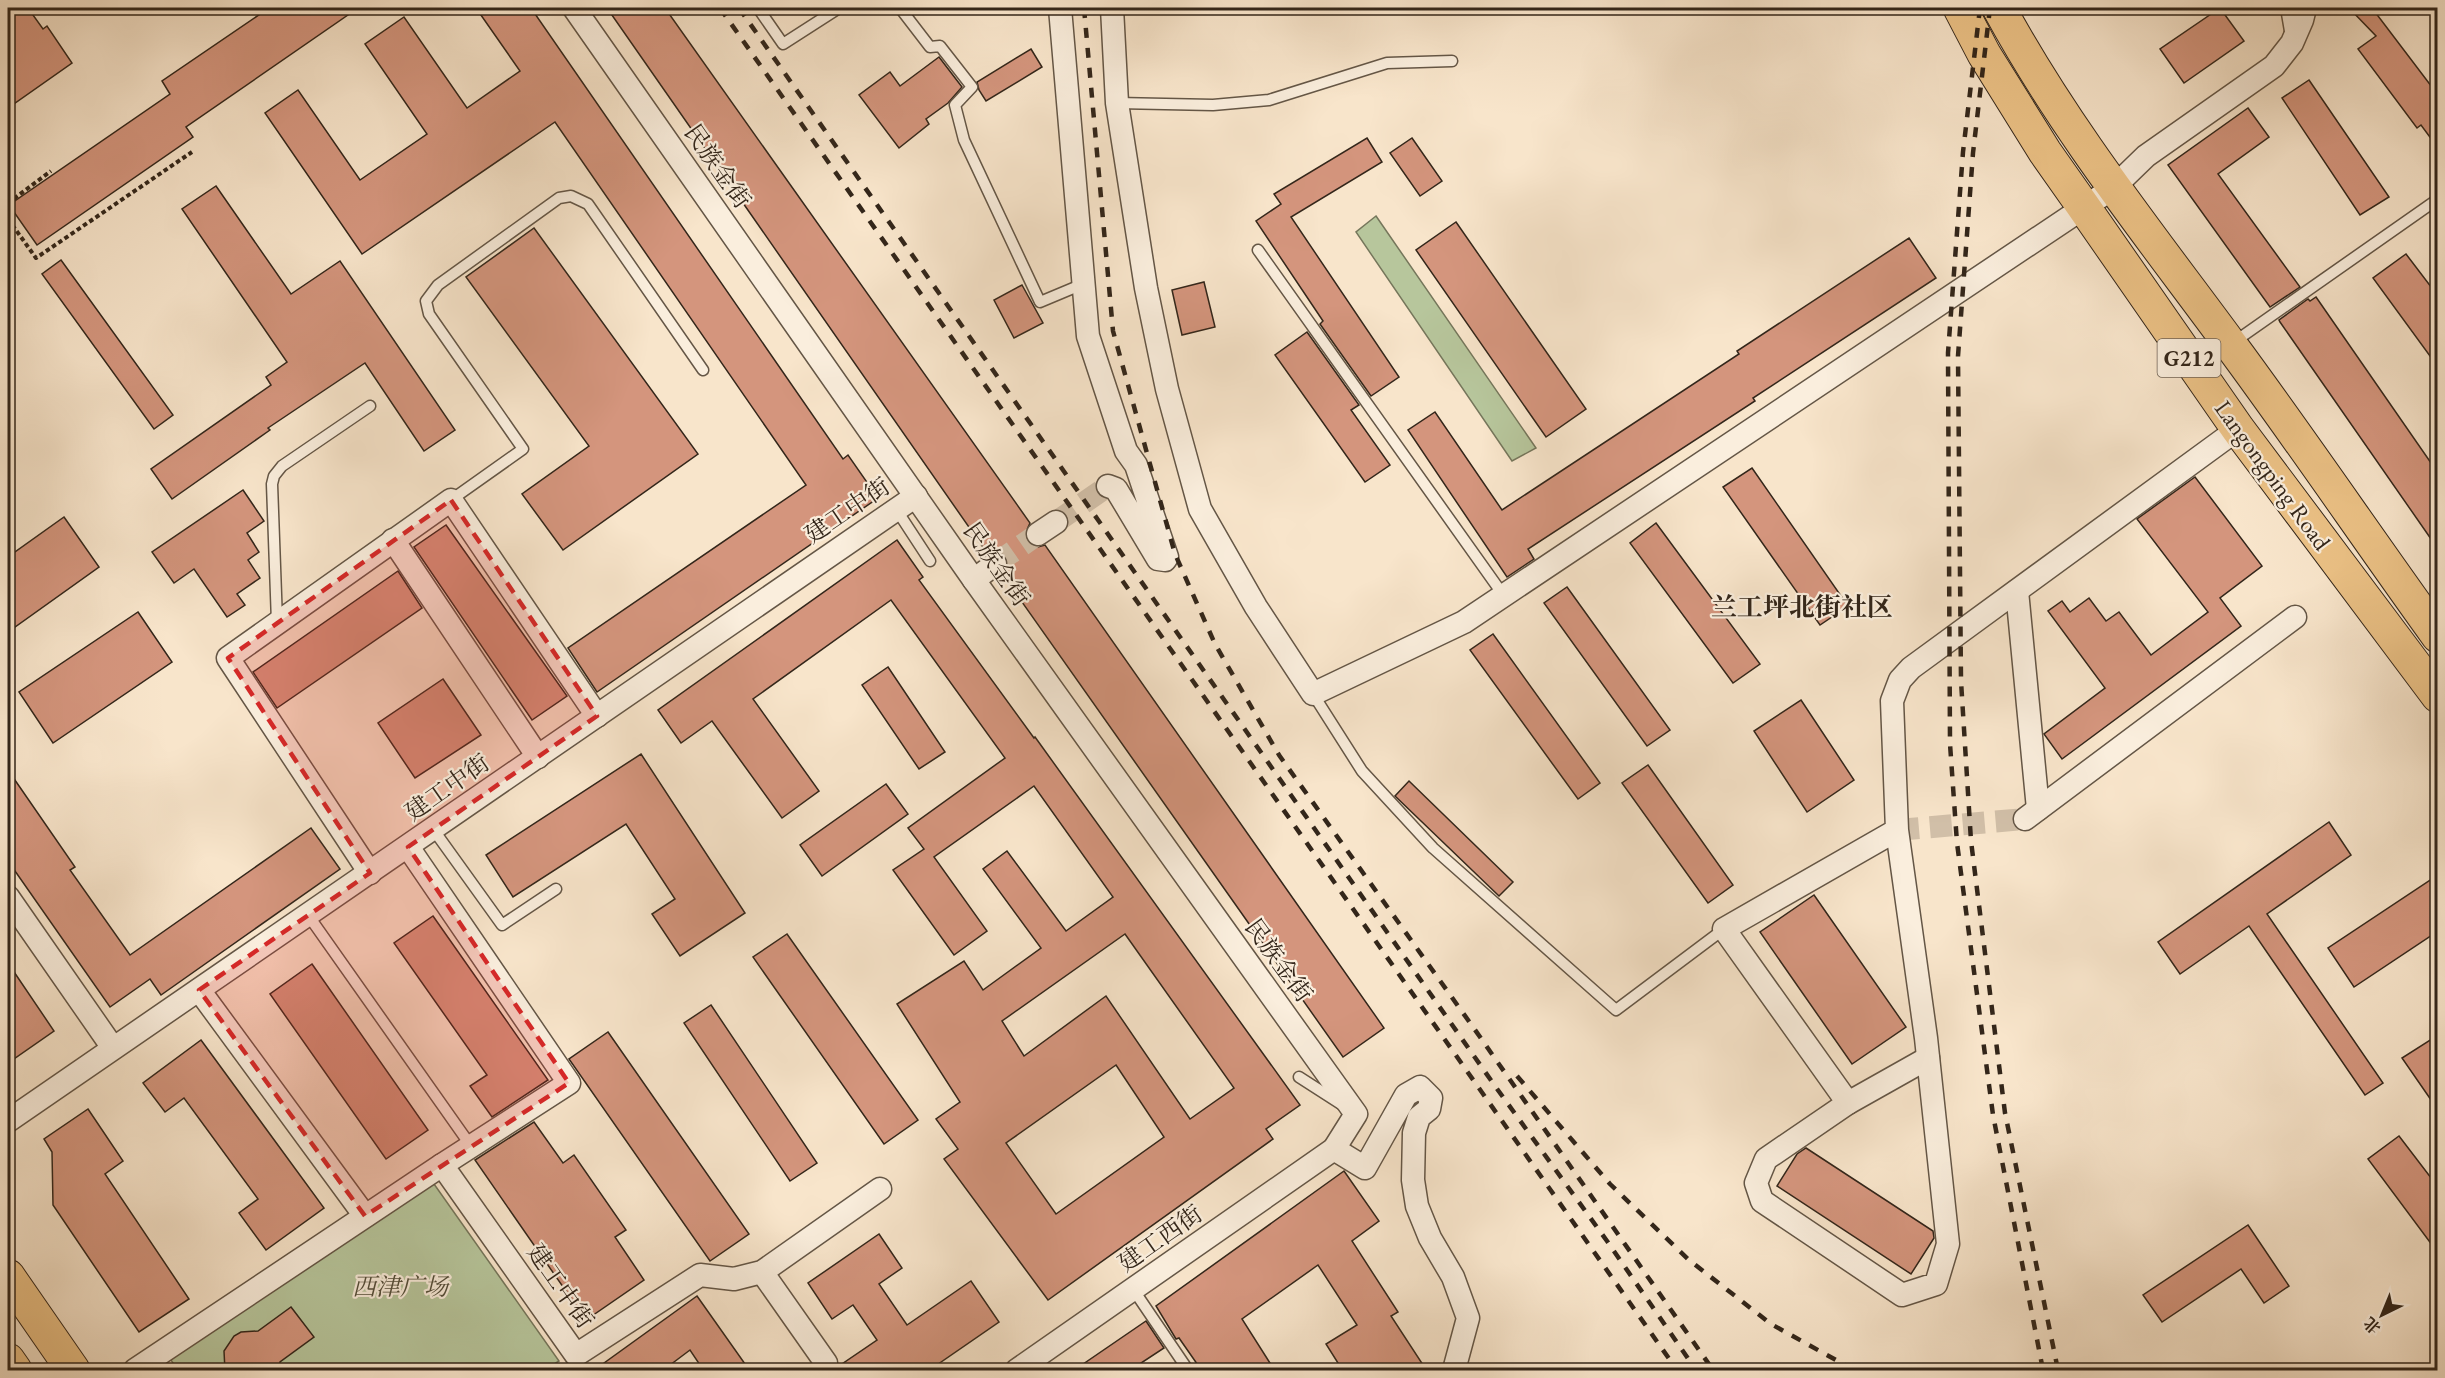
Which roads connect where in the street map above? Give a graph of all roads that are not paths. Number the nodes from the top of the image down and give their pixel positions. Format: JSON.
{"nodes":[{"id":1,"x":574,"y":8,"type":"edge"},
{"id":2,"x":758,"y":8,"type":"edge"},
{"id":3,"x":839,"y":8,"type":"edge"},
{"id":4,"x":900,"y":8,"type":"edge"},
{"id":5,"x":1060,"y":8,"type":"edge"},
{"id":6,"x":1112,"y":8,"type":"edge"},
{"id":7,"x":1960,"y":8,"type":"edge"},
{"id":8,"x":1999,"y":8,"type":"edge"},
{"id":9,"x":2286,"y":8,"type":"edge"},
{"id":10,"x":2305,"y":8,"type":"edge"},
{"id":11,"x":2292,"y":43,"type":"junction"},
{"id":12,"x":1452,"y":61,"type":"dead end"},
{"id":13,"x":1117,"y":103,"type":"junction"},
{"id":14,"x":2113,"y":188,"type":"junction"},
{"id":15,"x":2438,"y":199,"type":"edge"},
{"id":16,"x":2083,"y":206,"type":"junction"},
{"id":17,"x":1258,"y":250,"type":"dead end"},
{"id":18,"x":1083,"y":284,"type":"junction"},
{"id":19,"x":2230,"y":344,"type":"junction"},
{"id":20,"x":703,"y":370,"type":"dead end"},
{"id":21,"x":370,"y":406,"type":"dead end"},
{"id":22,"x":2238,"y":429,"type":"junction"},
{"id":23,"x":1108,"y":486,"type":"dead end"},
{"id":24,"x":916,"y":496,"type":"junction"},
{"id":25,"x":451,"y":500,"type":"junction"},
{"id":26,"x":896,"y":509,"type":"junction"},
{"id":27,"x":393,"y":540,"type":"junction"},
{"id":28,"x":930,"y":561,"type":"dead end"},
{"id":29,"x":995,"y":564,"type":"tunnel mouth"},
{"id":30,"x":974,"y":580,"type":"junction"},
{"id":31,"x":2017,"y":591,"type":"junction"},
{"id":32,"x":1504,"y":596,"type":"junction"},
{"id":33,"x":2295,"y":617,"type":"dead end"},
{"id":34,"x":277,"y":623,"type":"junction"},
{"id":35,"x":2438,"y":636,"type":"edge"},
{"id":36,"x":1313,"y":694,"type":"junction"},
{"id":37,"x":2438,"y":696,"type":"edge"},
{"id":38,"x":597,"y":716,"type":"junction"},
{"id":39,"x":538,"y":757,"type":"junction"},
{"id":40,"x":434,"y":829,"type":"junction"},
{"id":41,"x":1897,"y":830,"type":"junction"},
{"id":42,"x":408,"y":847,"type":"junction"},
{"id":43,"x":370,"y":873,"type":"junction"},
{"id":44,"x":556,"y":890,"type":"dead end"},
{"id":45,"x":8,"y":897,"type":"edge"},
{"id":46,"x":308,"y":915,"type":"junction"},
{"id":47,"x":1724,"y":929,"type":"junction"},
{"id":48,"x":198,"y":990,"type":"junction"},
{"id":49,"x":113,"y":1048,"type":"junction"},
{"id":50,"x":1928,"y":1058,"type":"junction"},
{"id":51,"x":1299,"y":1077,"type":"dead end"},
{"id":52,"x":1848,"y":1103,"type":"junction"},
{"id":53,"x":1356,"y":1114,"type":"junction"},
{"id":54,"x":8,"y":1120,"type":"edge"},
{"id":55,"x":471,"y":1146,"type":"junction"},
{"id":56,"x":1334,"y":1149,"type":"junction"},
{"id":57,"x":442,"y":1165,"type":"junction"},
{"id":58,"x":880,"y":1189,"type":"dead end"},
{"id":59,"x":365,"y":1216,"type":"junction"},
{"id":60,"x":762,"y":1272,"type":"junction"},
{"id":61,"x":8,"y":1276,"type":"edge"},
{"id":62,"x":1133,"y":1289,"type":"junction"},
{"id":63,"x":8,"y":1360,"type":"edge"},
{"id":64,"x":826,"y":1363,"type":"dead end"},
{"id":65,"x":15,"y":1371,"type":"edge"},
{"id":66,"x":73,"y":1371,"type":"edge"},
{"id":67,"x":135,"y":1371,"type":"edge"},
{"id":68,"x":1017,"y":1371,"type":"edge"},
{"id":69,"x":1188,"y":1371,"type":"edge"},
{"id":70,"x":1454,"y":1371,"type":"edge"}],
"edges":[{"from":1,"to":24,"type":"street","name":"民族金街"},
{"from":2,"to":3,"type":"lane"},
{"from":4,"to":18,"type":"lane"},
{"from":5,"to":18,"type":"street"},
{"from":6,"to":13,"type":"street"},
{"from":7,"to":16,"type":"main road","name":"Langongping Road","number":"G212"},
{"from":8,"to":14,"type":"main road","name":"Langongping Road","number":"G212"},
{"from":9,"to":11,"type":"lane"},
{"from":10,"to":11,"type":"street"},
{"from":11,"to":14,"type":"street"},
{"from":12,"to":13,"type":"lane"},
{"from":13,"to":36,"type":"street"},
{"from":14,"to":16,"type":"street"},
{"from":14,"to":19,"type":"main road","name":"Langongping Road","number":"G212"},
{"from":15,"to":19,"type":"lane"},
{"from":16,"to":22,"type":"main road","name":"Langongping Road","number":"G212"},
{"from":16,"to":32,"type":"street"},
{"from":17,"to":32,"type":"lane"},
{"from":18,"to":23,"type":"street"},
{"from":19,"to":35,"type":"main road","name":"Langongping Road","number":"G212"},
{"from":20,"to":25,"type":"lane"},
{"from":21,"to":34,"type":"lane"},
{"from":22,"to":31,"type":"street"},
{"from":22,"to":37,"type":"main road","name":"Langongping Road","number":"G212"},
{"from":24,"to":26,"type":"street","name":"建工中街"},
{"from":24,"to":30,"type":"street","name":"民族金街"},
{"from":25,"to":27,"type":"street"},
{"from":25,"to":38,"type":"street"},
{"from":26,"to":28,"type":"lane"},
{"from":26,"to":38,"type":"street","name":"建工中街"},
{"from":27,"to":34,"type":"street"},
{"from":27,"to":39,"type":"street"},
{"from":29,"to":30,"type":"street"},
{"from":30,"to":53,"type":"street","name":"民族金街"},
{"from":31,"to":33,"type":"street"},
{"from":31,"to":41,"type":"street"},
{"from":32,"to":36,"type":"street"},
{"from":34,"to":43,"type":"street"},
{"from":36,"to":47,"type":"lane"},
{"from":38,"to":39,"type":"street","name":"建工中街"},
{"from":39,"to":40,"type":"street","name":"建工中街"},
{"from":40,"to":42,"type":"street","name":"建工中街"},
{"from":40,"to":44,"type":"lane"},
{"from":41,"to":47,"type":"street"},
{"from":41,"to":50,"type":"street"},
{"from":42,"to":43,"type":"street","name":"建工中街"},
{"from":42,"to":55,"type":"street"},
{"from":43,"to":46,"type":"street","name":"建工中街"},
{"from":45,"to":49,"type":"street"},
{"from":46,"to":48,"type":"street","name":"建工中街"},
{"from":46,"to":55,"type":"lane"},
{"from":47,"to":52,"type":"street"},
{"from":48,"to":49,"type":"street","name":"建工中街"},
{"from":48,"to":59,"type":"street"},
{"from":49,"to":54,"type":"street","name":"建工中街"},
{"from":50,"to":52,"type":"street"},
{"from":50,"to":52,"type":"street"},
{"from":51,"to":53,"type":"lane"},
{"from":53,"to":56,"type":"street"},
{"from":55,"to":57,"type":"street"},
{"from":56,"to":62,"type":"street","name":"建工西街"},
{"from":56,"to":70,"type":"street"},
{"from":57,"to":59,"type":"street"},
{"from":57,"to":60,"type":"street","name":"建工中街"},
{"from":58,"to":60,"type":"street","name":"建工中街"},
{"from":59,"to":67,"type":"street"},
{"from":60,"to":64,"type":"street"},
{"from":61,"to":66,"type":"main road"},
{"from":62,"to":68,"type":"street","name":"建工西街"},
{"from":62,"to":69,"type":"lane"},
{"from":63,"to":65,"type":"main road"}]}
